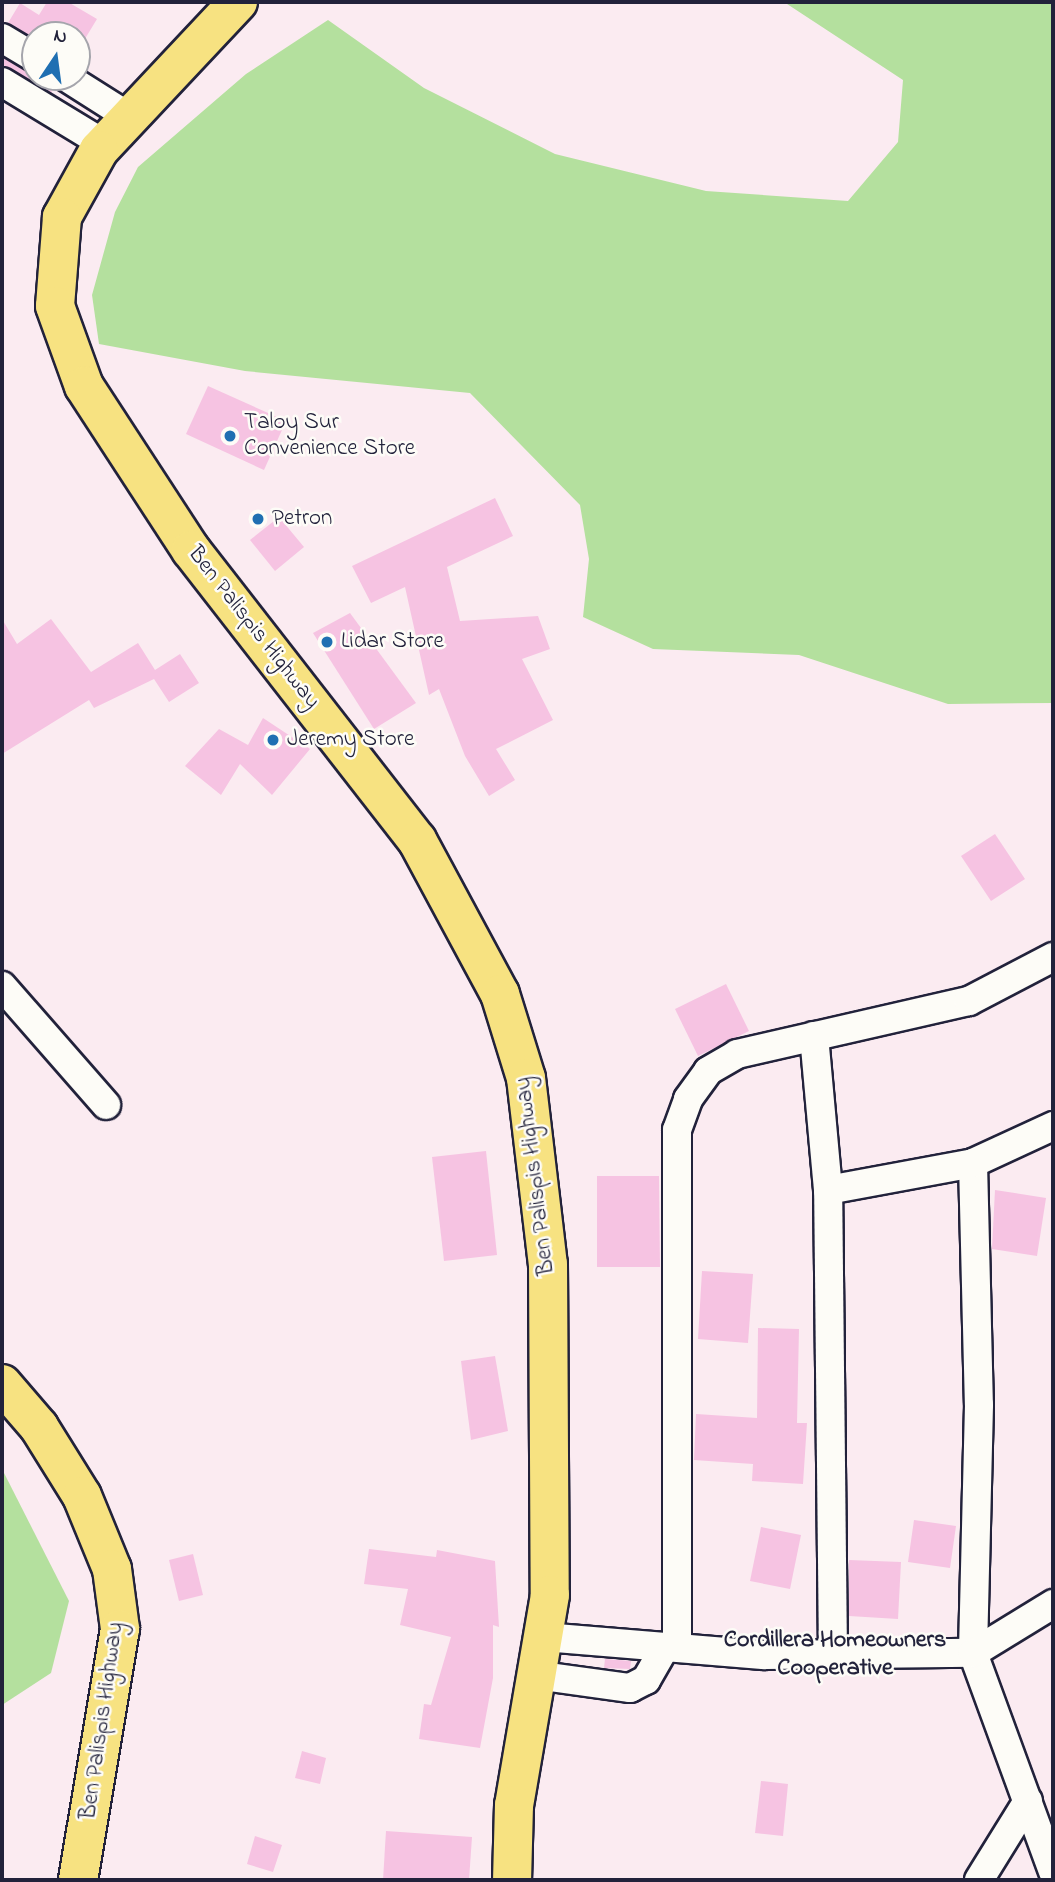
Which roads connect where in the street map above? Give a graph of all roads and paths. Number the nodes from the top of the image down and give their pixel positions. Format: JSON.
{"nodes":[{"id":1,"x":238,"y":2,"type":"edge"},
{"id":2,"x":2,"y":38,"type":"edge"},
{"id":3,"x":21,"y":50,"type":"edge"},
{"id":4,"x":2,"y":82,"type":"edge"},
{"id":5,"x":88,"y":91,"type":"edge"},
{"id":6,"x":129,"y":117,"type":"junction"},
{"id":7,"x":104,"y":145,"type":"junction"},
{"id":8,"x":1053,"y":957,"type":"edge"},
{"id":9,"x":2,"y":986,"type":"edge"},
{"id":10,"x":814,"y":1036,"type":"junction"},
{"id":11,"x":106,"y":1105,"type":"dead end"},
{"id":12,"x":1053,"y":1126,"type":"edge"},
{"id":13,"x":973,"y":1163,"type":"junction"},
{"id":14,"x":828,"y":1190,"type":"junction"},
{"id":15,"x":2,"y":1384,"type":"edge"},
{"id":16,"x":1053,"y":1604,"type":"edge"},
{"id":17,"x":544,"y":1637,"type":"junction"},
{"id":18,"x":671,"y":1647,"type":"junction"},
{"id":19,"x":973,"y":1653,"type":"junction"},
{"id":20,"x":833,"y":1655,"type":"junction"},
{"id":21,"x":535,"y":1675,"type":"junction"},
{"id":22,"x":1028,"y":1801,"type":"junction"},
{"id":23,"x":1053,"y":1872,"type":"edge"},
{"id":24,"x":78,"y":1880,"type":"edge"},
{"id":25,"x":512,"y":1880,"type":"edge"},
{"id":26,"x":979,"y":1880,"type":"edge"}],
"edges":[{"from":1,"to":6,"type":"main road","name":"Ben Palispis Highway"},
{"from":2,"to":3,"type":"street"},
{"from":4,"to":7,"type":"street"},
{"from":5,"to":6,"type":"street"},
{"from":6,"to":7,"type":"main road","name":"Ben Palispis Highway"},
{"from":7,"to":17,"type":"main road","name":"Ben Palispis Highway"},
{"from":8,"to":10,"type":"street"},
{"from":9,"to":11,"type":"street"},
{"from":10,"to":14,"type":"street"},
{"from":10,"to":18,"type":"street"},
{"from":12,"to":13,"type":"street"},
{"from":13,"to":14,"type":"street"},
{"from":13,"to":19,"type":"street"},
{"from":14,"to":20,"type":"street"},
{"from":15,"to":24,"type":"main road","name":"Ben Palispis Highway"},
{"from":16,"to":19,"type":"street"},
{"from":17,"to":18,"type":"street"},
{"from":17,"to":21,"type":"main road","name":"Ben Palispis Highway"},
{"from":18,"to":20,"type":"street"},
{"from":18,"to":21,"type":"street"},
{"from":19,"to":20,"type":"street"},
{"from":19,"to":22,"type":"street"},
{"from":21,"to":25,"type":"main road","name":"Ben Palispis Highway"},
{"from":22,"to":23,"type":"street"},
{"from":22,"to":26,"type":"street"}]}
